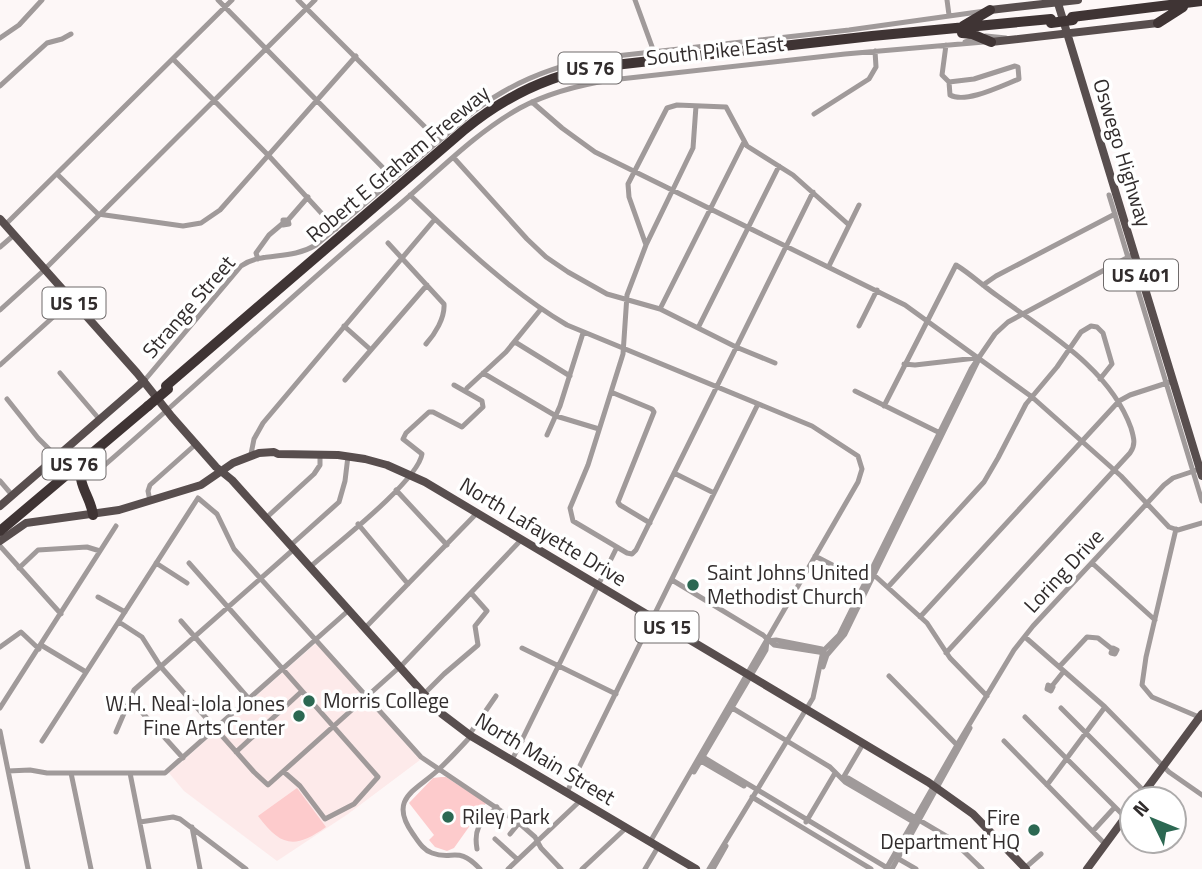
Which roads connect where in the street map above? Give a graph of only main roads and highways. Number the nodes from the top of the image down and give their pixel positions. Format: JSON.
{"nodes":[{"id":1,"x":1078,"y":0,"type":"edge"},
{"id":2,"x":1057,"y":1,"type":"edge"},
{"id":3,"x":1180,"y":2,"type":"edge"},
{"id":4,"x":1202,"y":2,"type":"edge"},
{"id":5,"x":990,"y":10,"type":"joint"},
{"id":6,"x":962,"y":14,"type":"road end"},
{"id":7,"x":1073,"y":18,"type":"junction"},
{"id":8,"x":1156,"y":24,"type":"joint"},
{"id":9,"x":963,"y":34,"type":"junction"},
{"id":10,"x":1067,"y":34,"type":"junction"},
{"id":11,"x":991,"y":42,"type":"joint"},
{"id":12,"x":3,"y":222,"type":"edge"},
{"id":13,"x":144,"y":381,"type":"junction"},
{"id":14,"x":169,"y":411,"type":"junction"},
{"id":15,"x":276,"y":453,"type":"junction"},
{"id":16,"x":89,"y":454,"type":"junction"},
{"id":17,"x":59,"y":459,"type":"junction"},
{"id":18,"x":223,"y":471,"type":"junction"},
{"id":19,"x":1198,"y":472,"type":"edge"},
{"id":20,"x":53,"y":485,"type":"junction"},
{"id":21,"x":89,"y":500,"type":"junction"},
{"id":22,"x":0,"y":506,"type":"edge"},
{"id":23,"x":93,"y":515,"type":"junction"},
{"id":24,"x":0,"y":524,"type":"edge"},
{"id":25,"x":0,"y":531,"type":"edge"},
{"id":26,"x":0,"y":544,"type":"edge"},
{"id":27,"x":1201,"y":715,"type":"edge"},
{"id":28,"x":1149,"y":785,"type":"edge"},
{"id":29,"x":1118,"y":826,"type":"edge"},
{"id":30,"x":696,"y":869,"type":"edge"},
{"id":31,"x":1025,"y":869,"type":"edge"},
{"id":32,"x":1087,"y":869,"type":"edge"}],
"edges":[{"from":1,"to":2,"type":"main road"},
{"from":2,"to":5,"type":"main road"},
{"from":2,"to":10,"type":"main road","name":"Oswego Highway","number":"US 401"},
{"from":3,"to":4,"type":"highway","name":"Robert E Graham Freeway"},
{"from":3,"to":7,"type":"highway","name":"Robert E Graham Freeway","number":"US 76"},
{"from":3,"to":8,"type":"highway"},
{"from":4,"to":7,"type":"highway","name":"Robert E Graham Freeway","number":"US 76"},
{"from":5,"to":9,"type":"highway"},
{"from":6,"to":9,"type":"highway"},
{"from":7,"to":9,"type":"highway","name":"Robert E Graham Freeway","number":"US 76","bridge":true},
{"from":8,"to":10,"type":"main road","name":"South Pike East"},
{"from":9,"to":11,"type":"highway"},
{"from":9,"to":16,"type":"highway","name":"Robert E Graham Freeway","number":"US 76","bridge":true},
{"from":10,"to":11,"type":"main road","name":"South Pike East"},
{"from":10,"to":19,"type":"main road","name":"Oswego Highway","number":"US 401"},
{"from":12,"to":13,"type":"main road","number":"US 15"},
{"from":13,"to":14,"type":"main road","number":"US 15"},
{"from":13,"to":17,"type":"main road"},
{"from":14,"to":18,"type":"main road"},
{"from":14,"to":18,"type":"main road"},
{"from":15,"to":18,"type":"main road"},
{"from":15,"to":18,"type":"main road","name":"North Lafayette Drive"},
{"from":15,"to":31,"type":"main road","name":"North Lafayette Drive","number":"US 15"},
{"from":16,"to":17,"type":"highway"},
{"from":16,"to":20,"type":"highway","name":"Robert E Graham Freeway","number":"US 76"},
{"from":16,"to":21,"type":"highway"},
{"from":17,"to":20,"type":"highway"},
{"from":17,"to":22,"type":"main road"},
{"from":18,"to":23,"type":"main road"},
{"from":18,"to":30,"type":"main road","name":"North Main Street"},
{"from":20,"to":21,"type":"highway"},
{"from":20,"to":24,"type":"highway","name":"Robert E Graham Freeway","number":"US 76"},
{"from":20,"to":25,"type":"highway","name":"Robert E Graham Freeway","number":"US 76"},
{"from":21,"to":23,"type":"highway"},
{"from":23,"to":26,"type":"main road"},
{"from":27,"to":28,"type":"main road"},
{"from":29,"to":32,"type":"main road"}]}
